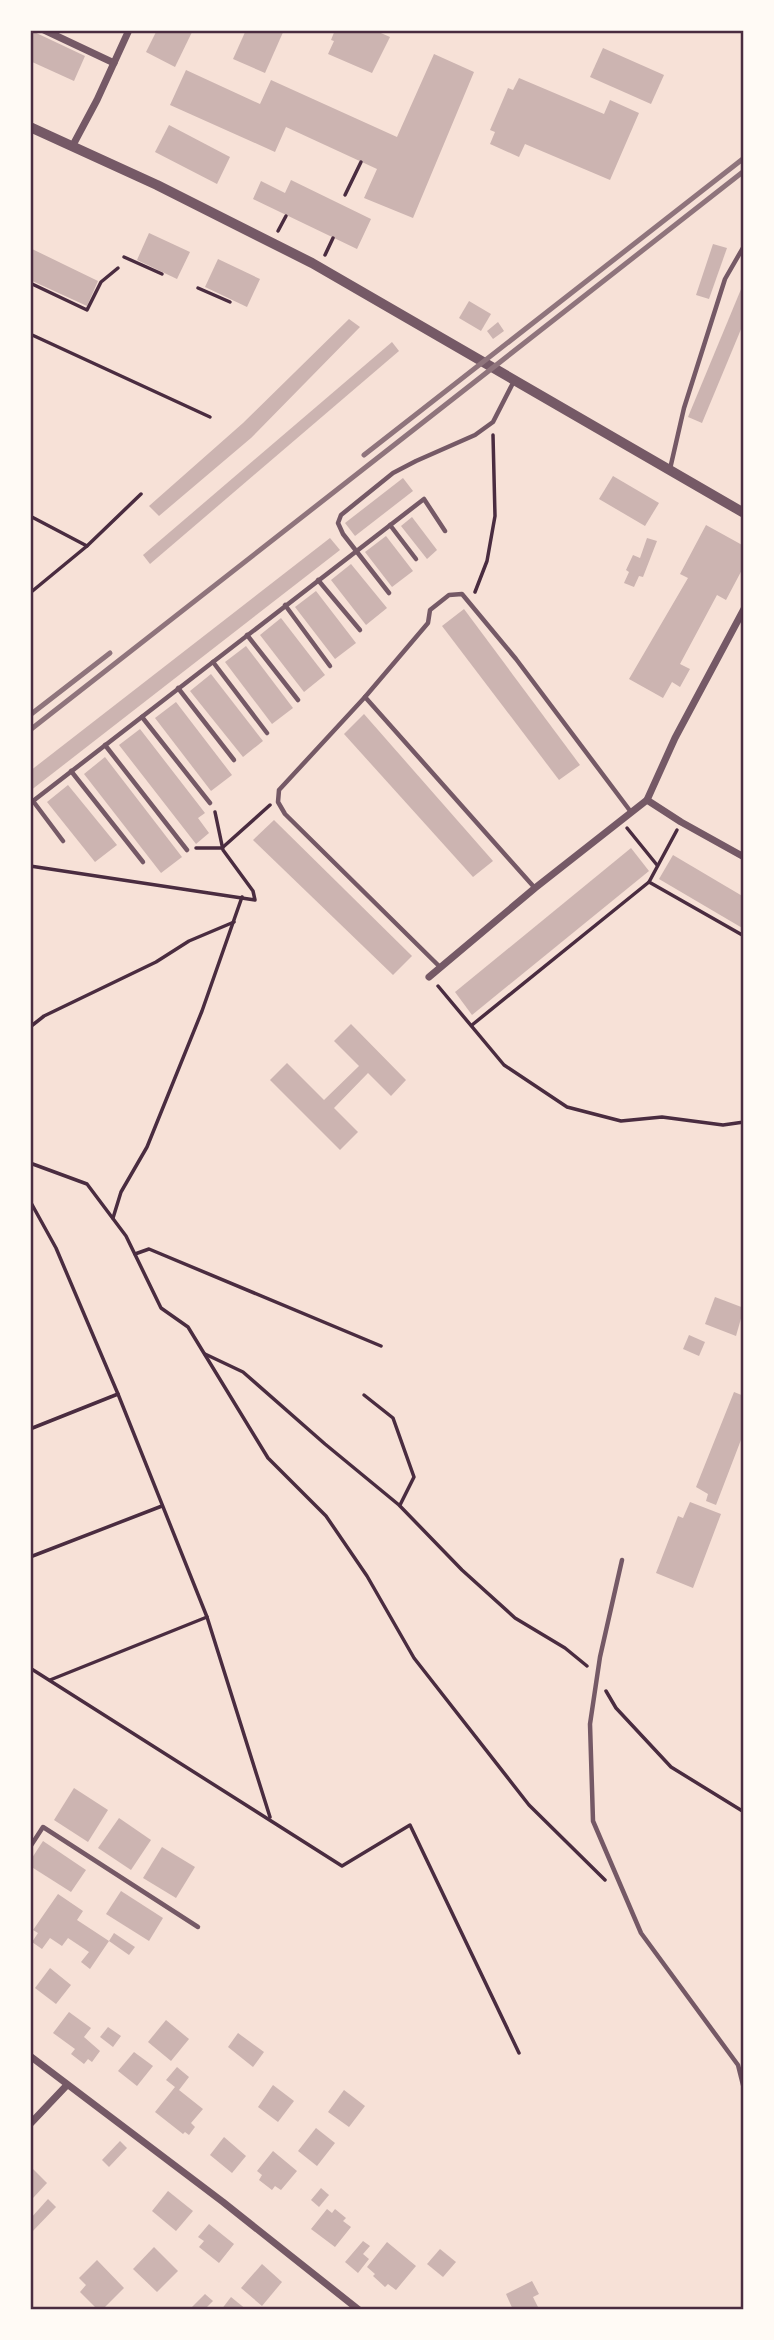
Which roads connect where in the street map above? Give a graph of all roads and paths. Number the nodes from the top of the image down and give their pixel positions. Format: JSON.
{"nodes":[{"id":1,"x":44,"y":30,"type":"edge"},
{"id":2,"x":129,"y":30,"type":"edge"},
{"id":3,"x":62,"y":33,"type":"edge"},
{"id":4,"x":114,"y":63,"type":"junction"},
{"id":5,"x":30,"y":127,"type":"edge"},
{"id":6,"x":73,"y":145,"type":"junction"},
{"id":7,"x":361,"y":162,"type":"dead end"},
{"id":8,"x":345,"y":195,"type":"dead end"},
{"id":9,"x":286,"y":216,"type":"dead end"},
{"id":10,"x":278,"y":231,"type":"dead end"},
{"id":11,"x":333,"y":238,"type":"dead end"},
{"id":12,"x":744,"y":246,"type":"edge"},
{"id":13,"x":324,"y":256,"type":"dead end"},
{"id":14,"x":124,"y":257,"type":"dead end"},
{"id":15,"x":118,"y":268,"type":"dead end"},
{"id":16,"x":162,"y":274,"type":"dead end"},
{"id":17,"x":30,"y":283,"type":"edge"},
{"id":18,"x":198,"y":288,"type":"dead end"},
{"id":19,"x":230,"y":302,"type":"dead end"},
{"id":20,"x":30,"y":334,"type":"edge"},
{"id":21,"x":514,"y":382,"type":"junction"},
{"id":22,"x":211,"y":417,"type":"dead end"},
{"id":23,"x":493,"y":422,"type":"junction"},
{"id":24,"x":670,"y":470,"type":"junction"},
{"id":25,"x":141,"y":494,"type":"dead end"},
{"id":26,"x":744,"y":513,"type":"edge"},
{"id":27,"x":30,"y":516,"type":"edge"},
{"id":28,"x":390,"y":525,"type":"junction"},
{"id":29,"x":445,"y":531,"type":"dead end"},
{"id":30,"x":87,"y":547,"type":"junction"},
{"id":31,"x":355,"y":551,"type":"junction"},
{"id":32,"x":416,"y":559,"type":"dead end"},
{"id":33,"x":318,"y":580,"type":"junction"},
{"id":34,"x":30,"y":593,"type":"edge"},
{"id":35,"x":389,"y":593,"type":"dead end"},
{"id":36,"x":471,"y":604,"type":"junction"},
{"id":37,"x":285,"y":605,"type":"junction"},
{"id":38,"x":744,"y":609,"type":"edge"},
{"id":39,"x":360,"y":630,"type":"dead end"},
{"id":40,"x":247,"y":635,"type":"junction"},
{"id":41,"x":212,"y":662,"type":"junction"},
{"id":42,"x":330,"y":666,"type":"dead end"},
{"id":43,"x":178,"y":688,"type":"junction"},
{"id":44,"x":365,"y":697,"type":"junction"},
{"id":45,"x":298,"y":700,"type":"dead end"},
{"id":46,"x":142,"y":716,"type":"junction"},
{"id":47,"x":267,"y":733,"type":"dead end"},
{"id":48,"x":105,"y":745,"type":"junction"},
{"id":49,"x":234,"y":760,"type":"dead end"},
{"id":50,"x":71,"y":771,"type":"junction"},
{"id":51,"x":279,"y":796,"type":"junction"},
{"id":52,"x":647,"y":800,"type":"junction"},
{"id":53,"x":210,"y":803,"type":"joint"},
{"id":54,"x":631,"y":813,"type":"junction"},
{"id":55,"x":622,"y":820,"type":"junction"},
{"id":56,"x":681,"y":822,"type":"junction"},
{"id":57,"x":63,"y":841,"type":"dead end"},
{"id":58,"x":222,"y":848,"type":"junction"},
{"id":59,"x":187,"y":850,"type":"joint"},
{"id":60,"x":744,"y":857,"type":"edge"},
{"id":61,"x":143,"y":862,"type":"dead end"},
{"id":62,"x":658,"y":865,"type":"junction"},
{"id":63,"x":30,"y":866,"type":"edge"},
{"id":64,"x":649,"y":882,"type":"junction"},
{"id":65,"x":535,"y":888,"type":"junction"},
{"id":66,"x":242,"y":897,"type":"junction"},
{"id":67,"x":234,"y":922,"type":"junction"},
{"id":68,"x":744,"y":936,"type":"edge"},
{"id":69,"x":440,"y":967,"type":"junction"},
{"id":70,"x":429,"y":976,"type":"joint"},
{"id":71,"x":472,"y":1025,"type":"junction"},
{"id":72,"x":30,"y":1027,"type":"edge"},
{"id":73,"x":744,"y":1122,"type":"edge"},
{"id":74,"x":30,"y":1163,"type":"edge"},
{"id":75,"x":30,"y":1201,"type":"edge"},
{"id":76,"x":113,"y":1218,"type":"junction"},
{"id":77,"x":135,"y":1254,"type":"junction"},
{"id":78,"x":380,"y":1346,"type":"dead end"},
{"id":79,"x":203,"y":1353,"type":"junction"},
{"id":80,"x":118,"y":1394,"type":"junction"},
{"id":81,"x":364,"y":1395,"type":"dead end"},
{"id":82,"x":30,"y":1429,"type":"edge"},
{"id":83,"x":399,"y":1505,"type":"junction"},
{"id":84,"x":162,"y":1506,"type":"junction"},
{"id":85,"x":30,"y":1557,"type":"edge"},
{"id":86,"x":622,"y":1560,"type":"dead end"},
{"id":87,"x":207,"y":1617,"type":"junction"},
{"id":88,"x":30,"y":1668,"type":"edge"},
{"id":89,"x":597,"y":1675,"type":"junction"},
{"id":90,"x":48,"y":1680,"type":"junction"},
{"id":91,"x":744,"y":1812,"type":"edge"},
{"id":92,"x":270,"y":1819,"type":"junction"},
{"id":93,"x":30,"y":1847,"type":"edge"},
{"id":94,"x":608,"y":1882,"type":"dead end"},
{"id":95,"x":198,"y":1927,"type":"dead end"},
{"id":96,"x":519,"y":2053,"type":"dead end"},
{"id":97,"x":30,"y":2056,"type":"edge"},
{"id":98,"x":67,"y":2085,"type":"junction"},
{"id":99,"x":744,"y":2089,"type":"edge"},
{"id":100,"x":30,"y":2124,"type":"edge"},
{"id":101,"x":359,"y":2310,"type":"edge"}],
"edges":[{"from":1,"to":3,"type":"street"},
{"from":2,"to":4,"type":"street"},
{"from":3,"to":4,"type":"street"},
{"from":4,"to":6,"type":"street"},
{"from":5,"to":6,"type":"street"},
{"from":6,"to":21,"type":"street"},
{"from":7,"to":8,"type":"path"},
{"from":9,"to":10,"type":"path"},
{"from":11,"to":13,"type":"path"},
{"from":12,"to":24,"type":"lane"},
{"from":14,"to":16,"type":"path"},
{"from":15,"to":17,"type":"path"},
{"from":18,"to":19,"type":"path"},
{"from":20,"to":22,"type":"path"},
{"from":21,"to":23,"type":"lane"},
{"from":21,"to":24,"type":"street"},
{"from":23,"to":31,"type":"lane"},
{"from":23,"to":36,"type":"path"},
{"from":24,"to":26,"type":"street"},
{"from":25,"to":30,"type":"path"},
{"from":27,"to":30,"type":"path"},
{"from":28,"to":29,"type":"lane"},
{"from":28,"to":31,"type":"lane"},
{"from":28,"to":32,"type":"lane"},
{"from":30,"to":34,"type":"path"},
{"from":31,"to":33,"type":"lane"},
{"from":31,"to":35,"type":"lane"},
{"from":33,"to":37,"type":"lane"},
{"from":33,"to":39,"type":"lane"},
{"from":36,"to":44,"type":"lane"},
{"from":36,"to":54,"type":"lane"},
{"from":37,"to":40,"type":"lane"},
{"from":37,"to":42,"type":"lane"},
{"from":38,"to":52,"type":"street"},
{"from":40,"to":41,"type":"lane"},
{"from":40,"to":45,"type":"lane"},
{"from":41,"to":43,"type":"lane"},
{"from":41,"to":47,"type":"lane"},
{"from":43,"to":46,"type":"lane"},
{"from":43,"to":49,"type":"lane"},
{"from":44,"to":51,"type":"lane"},
{"from":44,"to":65,"type":"lane"},
{"from":46,"to":48,"type":"lane"},
{"from":46,"to":53,"type":"lane"},
{"from":48,"to":50,"type":"lane"},
{"from":48,"to":59,"type":"lane"},
{"from":50,"to":57,"type":"lane"},
{"from":50,"to":61,"type":"lane"},
{"from":51,"to":58,"type":"path"},
{"from":51,"to":69,"type":"lane"},
{"from":52,"to":54,"type":"street"},
{"from":52,"to":56,"type":"street"},
{"from":53,"to":58,"type":"path"},
{"from":54,"to":55,"type":"street"},
{"from":55,"to":62,"type":"path"},
{"from":55,"to":65,"type":"street"},
{"from":56,"to":60,"type":"street"},
{"from":56,"to":62,"type":"path"},
{"from":58,"to":59,"type":"path"},
{"from":58,"to":66,"type":"path"},
{"from":62,"to":64,"type":"path"},
{"from":63,"to":66,"type":"path"},
{"from":64,"to":68,"type":"path"},
{"from":64,"to":71,"type":"path"},
{"from":65,"to":69,"type":"street"},
{"from":66,"to":67,"type":"path"},
{"from":67,"to":72,"type":"path"},
{"from":67,"to":76,"type":"path"},
{"from":69,"to":70,"type":"street"},
{"from":70,"to":71,"type":"path"},
{"from":71,"to":73,"type":"path"},
{"from":74,"to":76,"type":"path"},
{"from":75,"to":80,"type":"path"},
{"from":76,"to":77,"type":"path"},
{"from":77,"to":78,"type":"path"},
{"from":77,"to":79,"type":"path"},
{"from":79,"to":83,"type":"path"},
{"from":79,"to":94,"type":"path"},
{"from":80,"to":82,"type":"path"},
{"from":80,"to":84,"type":"path"},
{"from":81,"to":83,"type":"path"},
{"from":83,"to":89,"type":"path"},
{"from":84,"to":85,"type":"path"},
{"from":84,"to":87,"type":"path"},
{"from":86,"to":89,"type":"lane"},
{"from":87,"to":90,"type":"path"},
{"from":87,"to":92,"type":"path"},
{"from":88,"to":90,"type":"path"},
{"from":89,"to":91,"type":"path"},
{"from":89,"to":99,"type":"lane"},
{"from":90,"to":92,"type":"path"},
{"from":92,"to":96,"type":"path"},
{"from":93,"to":95,"type":"lane"},
{"from":97,"to":98,"type":"street"},
{"from":98,"to":100,"type":"street"},
{"from":98,"to":101,"type":"street"}]}
